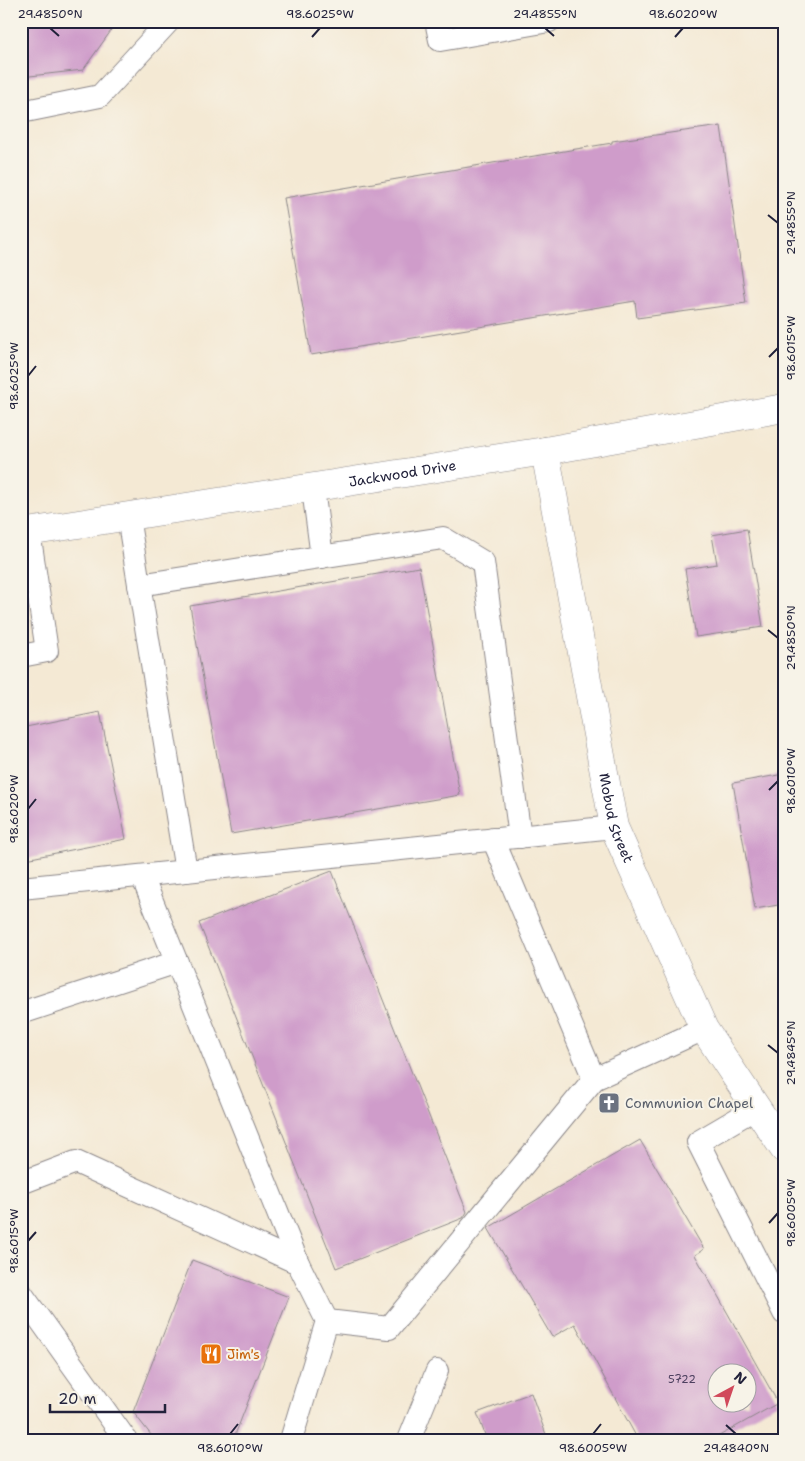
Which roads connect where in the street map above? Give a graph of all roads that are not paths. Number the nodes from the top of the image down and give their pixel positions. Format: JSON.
{"nodes":[{"id":1,"x":169,"y":21,"type":"edge"},
{"id":2,"x":436,"y":21,"type":"edge"},
{"id":3,"x":549,"y":21,"type":"edge"},
{"id":4,"x":21,"y":112,"type":"edge"},
{"id":5,"x":784,"y":408,"type":"edge"},
{"id":6,"x":545,"y":451,"type":"junction"},
{"id":7,"x":313,"y":489,"type":"junction"},
{"id":8,"x":128,"y":516,"type":"junction"},
{"id":9,"x":25,"y":532,"type":"edge"},
{"id":10,"x":322,"y":557,"type":"junction"},
{"id":11,"x":140,"y":585,"type":"junction"},
{"id":12,"x":21,"y":656,"type":"edge"},
{"id":13,"x":614,"y":827,"type":"junction"},
{"id":14,"x":520,"y":837,"type":"junction"},
{"id":15,"x":493,"y":839,"type":"junction"},
{"id":16,"x":186,"y":871,"type":"junction"},
{"id":17,"x":142,"y":876,"type":"junction"},
{"id":18,"x":21,"y":888,"type":"edge"},
{"id":19,"x":177,"y":962,"type":"junction"},
{"id":20,"x":21,"y":1014,"type":"edge"},
{"id":21,"x":704,"y":1029,"type":"junction"},
{"id":22,"x":594,"y":1079,"type":"junction"},
{"id":23,"x":756,"y":1108,"type":"junction"},
{"id":24,"x":784,"y":1149,"type":"edge"},
{"id":25,"x":21,"y":1183,"type":"edge"},
{"id":26,"x":298,"y":1263,"type":"junction"},
{"id":27,"x":21,"y":1293,"type":"edge"},
{"id":28,"x":784,"y":1313,"type":"edge"},
{"id":29,"x":327,"y":1321,"type":"junction"},
{"id":30,"x":437,"y":1371,"type":"dead end"},
{"id":31,"x":126,"y":1440,"type":"edge"},
{"id":32,"x":291,"y":1440,"type":"edge"},
{"id":33,"x":409,"y":1440,"type":"edge"}],
"edges":[{"from":1,"to":4,"type":"lane"},
{"from":2,"to":3,"type":"lane"},
{"from":5,"to":6,"type":"street","name":"Jackwood Drive"},
{"from":6,"to":7,"type":"street","name":"Jackwood Drive"},
{"from":6,"to":13,"type":"street","name":"Mobud Street"},
{"from":7,"to":8,"type":"street","name":"Jackwood Drive"},
{"from":7,"to":10,"type":"lane"},
{"from":8,"to":9,"type":"street","name":"Jackwood Drive"},
{"from":8,"to":11,"type":"lane"},
{"from":9,"to":12,"type":"lane"},
{"from":10,"to":11,"type":"lane"},
{"from":10,"to":14,"type":"lane"},
{"from":11,"to":16,"type":"lane"},
{"from":13,"to":14,"type":"lane"},
{"from":13,"to":21,"type":"street","name":"Mobud Street"},
{"from":14,"to":15,"type":"lane"},
{"from":15,"to":16,"type":"lane"},
{"from":15,"to":22,"type":"lane"},
{"from":16,"to":17,"type":"lane"},
{"from":17,"to":18,"type":"lane"},
{"from":17,"to":19,"type":"lane"},
{"from":19,"to":20,"type":"lane"},
{"from":19,"to":26,"type":"lane"},
{"from":21,"to":22,"type":"lane"},
{"from":21,"to":23,"type":"street","name":"Mobud Street"},
{"from":22,"to":29,"type":"lane"},
{"from":23,"to":24,"type":"street","name":"Mobud Street"},
{"from":23,"to":28,"type":"lane"},
{"from":25,"to":26,"type":"lane"},
{"from":26,"to":29,"type":"lane"},
{"from":27,"to":31,"type":"lane"},
{"from":29,"to":32,"type":"lane"},
{"from":30,"to":33,"type":"lane"}]}
